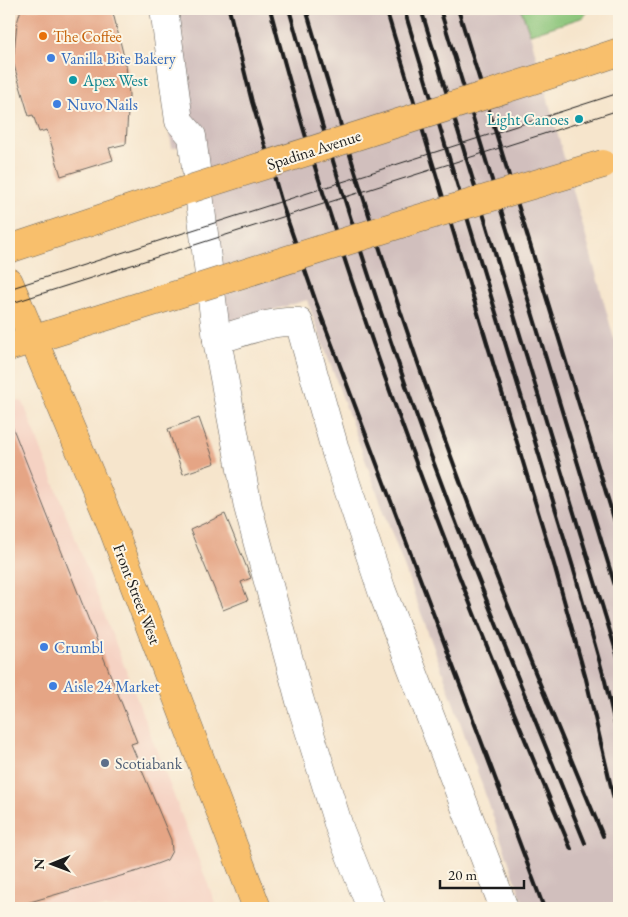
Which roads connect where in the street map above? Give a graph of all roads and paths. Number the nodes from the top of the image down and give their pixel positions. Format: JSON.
{"nodes":[{"id":1,"x":164,"y":9,"type":"edge"},
{"id":2,"x":619,"y":52,"type":"edge"},
{"id":3,"x":611,"y":162,"type":"edge"},
{"id":4,"x":9,"y":249,"type":"edge"},
{"id":5,"x":9,"y":282,"type":"edge"},
{"id":6,"x":217,"y":340,"type":"junction"},
{"id":7,"x":21,"y":344,"type":"edge"},
{"id":8,"x":257,"y":908,"type":"edge"},
{"id":9,"x":371,"y":908,"type":"edge"},
{"id":10,"x":504,"y":908,"type":"edge"}],
"edges":[{"from":1,"to":6,"type":"lane"},
{"from":2,"to":4,"type":"main road","name":"Spadina Avenue","bridge":true},
{"from":3,"to":7,"type":"main road","bridge":true},
{"from":5,"to":7,"type":"main road","name":"Front Street West"},
{"from":6,"to":9,"type":"lane"},
{"from":6,"to":10,"type":"lane"},
{"from":7,"to":8,"type":"main road","name":"Front Street West"}]}
